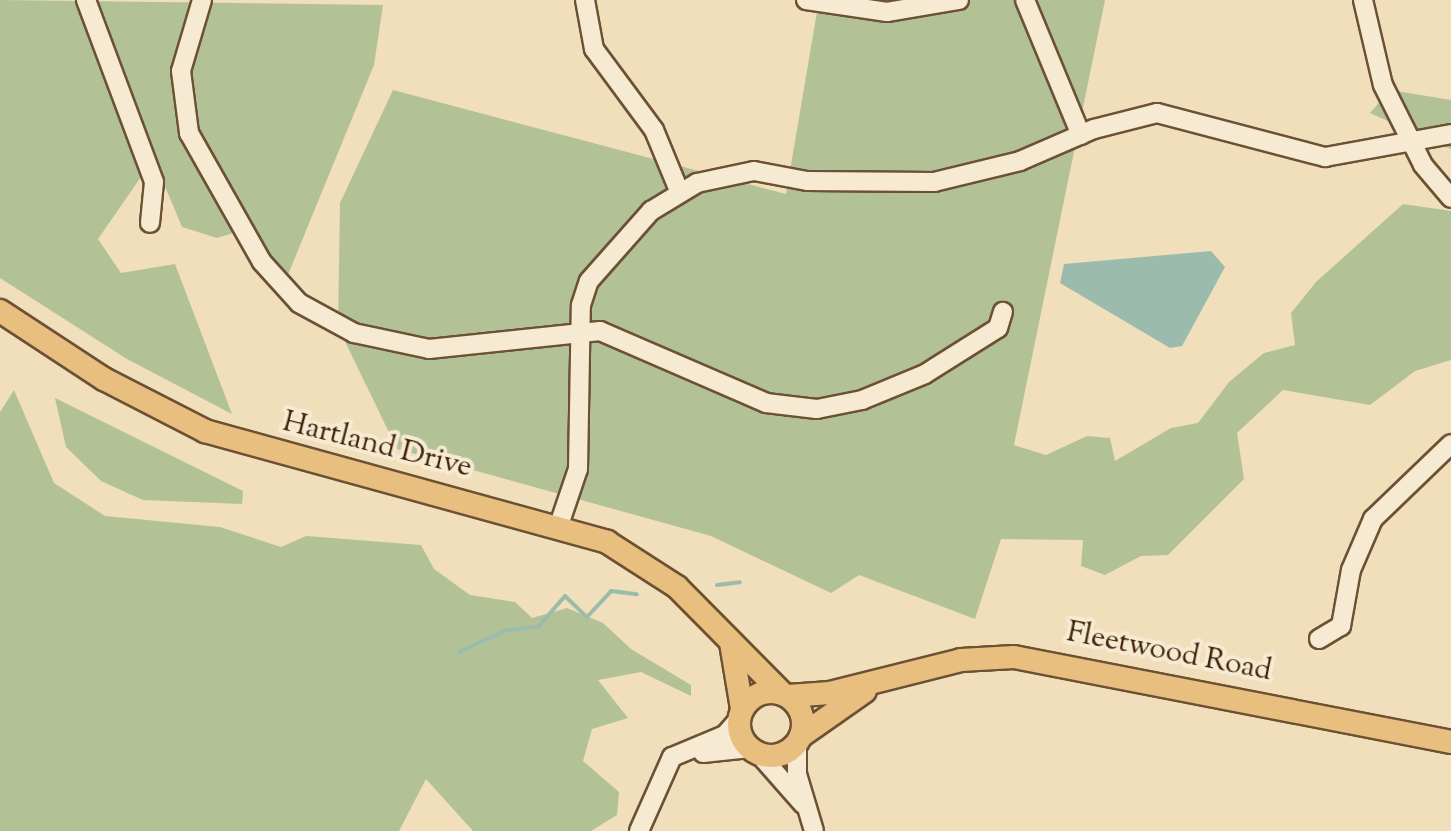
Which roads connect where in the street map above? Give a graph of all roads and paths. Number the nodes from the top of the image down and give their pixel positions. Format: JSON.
{"nodes":[{"id":1,"x":86,"y":0,"type":"edge"},
{"id":2,"x":202,"y":0,"type":"edge"},
{"id":3,"x":585,"y":0,"type":"edge"},
{"id":4,"x":806,"y":0,"type":"edge"},
{"id":5,"x":959,"y":0,"type":"edge"},
{"id":6,"x":1024,"y":0,"type":"edge"},
{"id":7,"x":1364,"y":0,"type":"edge"},
{"id":8,"x":1451,"y":134,"type":"edge"},
{"id":9,"x":1080,"y":135,"type":"junction"},
{"id":10,"x":1412,"y":142,"type":"junction"},
{"id":11,"x":680,"y":193,"type":"junction"},
{"id":12,"x":1451,"y":198,"type":"edge"},
{"id":13,"x":150,"y":223,"type":"dead end"},
{"id":14,"x":0,"y":311,"type":"edge"},
{"id":15,"x":1004,"y":312,"type":"dead end"},
{"id":16,"x":581,"y":331,"type":"junction"},
{"id":17,"x":1451,"y":444,"type":"edge"},
{"id":18,"x":559,"y":525,"type":"junction"},
{"id":19,"x":1320,"y":639,"type":"dead end"},
{"id":20,"x":732,"y":643,"type":"junction"},
{"id":21,"x":875,"y":683,"type":"junction"},
{"id":22,"x":786,"y":695,"type":"junction"},
{"id":23,"x":741,"y":714,"type":"junction"},
{"id":24,"x":799,"y":740,"type":"junction"},
{"id":25,"x":1451,"y":742,"type":"edge"},
{"id":26,"x":693,"y":750,"type":"junction"},
{"id":27,"x":754,"y":751,"type":"junction"},
{"id":28,"x":804,"y":804,"type":"junction"},
{"id":29,"x":639,"y":831,"type":"edge"},
{"id":30,"x":814,"y":831,"type":"edge"}],
"edges":[{"from":1,"to":13,"type":"street"},
{"from":2,"to":16,"type":"street"},
{"from":3,"to":11,"type":"street"},
{"from":4,"to":5,"type":"street"},
{"from":6,"to":9,"type":"street"},
{"from":7,"to":10,"type":"street"},
{"from":8,"to":10,"type":"street"},
{"from":9,"to":10,"type":"street"},
{"from":9,"to":11,"type":"street"},
{"from":10,"to":12,"type":"street"},
{"from":11,"to":16,"type":"street"},
{"from":14,"to":18,"type":"main road","name":"Hartland Drive"},
{"from":15,"to":16,"type":"street"},
{"from":16,"to":18,"type":"street"},
{"from":17,"to":19,"type":"street"},
{"from":18,"to":20,"type":"main road","name":"Hartland Drive"},
{"from":20,"to":22,"type":"main road","name":"Hartland Drive"},
{"from":20,"to":23,"type":"main road","name":"Hartland Drive"},
{"from":21,"to":22,"type":"main road","name":"Fleetwood Road"},
{"from":21,"to":24,"type":"main road","name":"Fleetwood Road"},
{"from":21,"to":25,"type":"main road","name":"Fleetwood Road"},
{"from":22,"to":23,"type":"main road"},
{"from":22,"to":24,"type":"main road","name":"Hartland Drive"},
{"from":23,"to":26,"type":"street"},
{"from":23,"to":27,"type":"main road","name":"Hartland Drive"},
{"from":24,"to":27,"type":"main road"},
{"from":24,"to":28,"type":"street","name":"Hartland Drive"},
{"from":26,"to":27,"type":"street"},
{"from":26,"to":29,"type":"street"},
{"from":27,"to":28,"type":"street","name":"Hartland Drive"},
{"from":28,"to":30,"type":"street","name":"Hartland Drive"}]}
